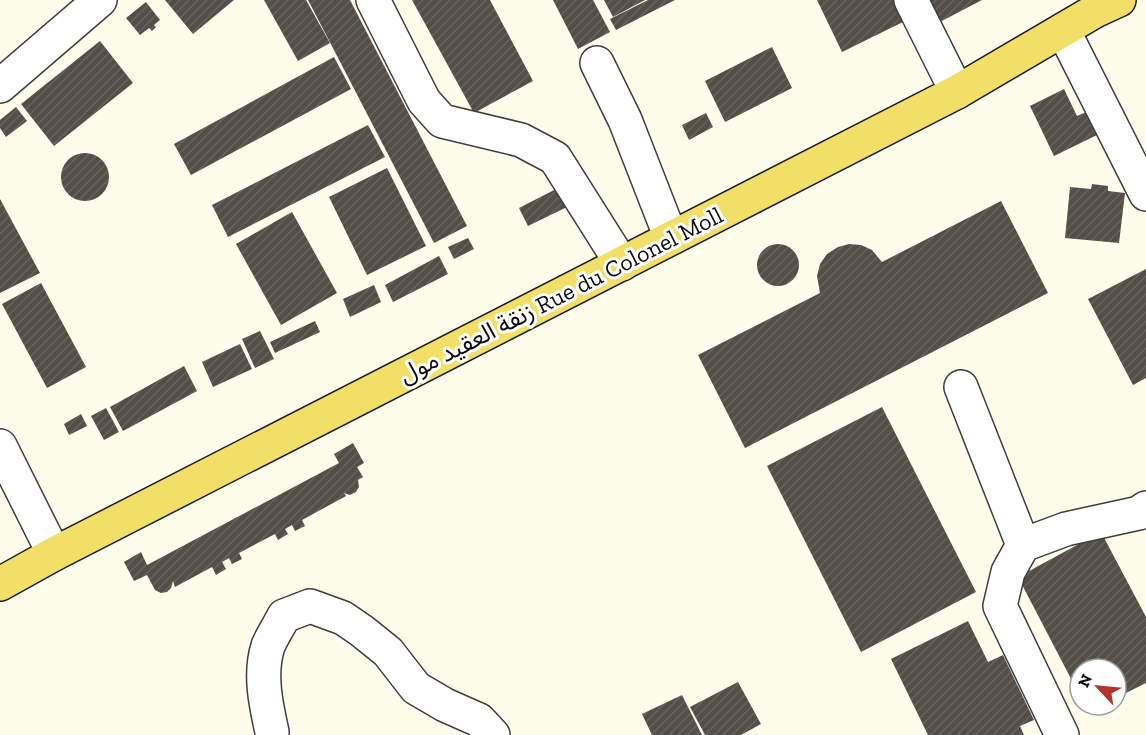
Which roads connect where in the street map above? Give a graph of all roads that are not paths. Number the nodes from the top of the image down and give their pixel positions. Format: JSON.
{"nodes":[{"id":1,"x":100,"y":0,"type":"edge"},
{"id":2,"x":373,"y":0,"type":"edge"},
{"id":3,"x":911,"y":0,"type":"edge"},
{"id":4,"x":1102,"y":4,"type":"edge"},
{"id":5,"x":1063,"y":30,"type":"junction"},
{"id":6,"x":597,"y":63,"type":"dead end"},
{"id":7,"x":0,"y":86,"type":"edge"},
{"id":8,"x":957,"y":92,"type":"junction"},
{"id":9,"x":1146,"y":194,"type":"edge"},
{"id":10,"x":671,"y":238,"type":"junction"},
{"id":11,"x":622,"y":264,"type":"junction"},
{"id":12,"x":961,"y":387,"type":"dead end"},
{"id":13,"x":0,"y":446,"type":"edge"},
{"id":14,"x":1146,"y":508,"type":"edge"},
{"id":15,"x":1023,"y":545,"type":"junction"},
{"id":16,"x":54,"y":554,"type":"junction"},
{"id":17,"x":0,"y":584,"type":"edge"},
{"id":18,"x":272,"y":732,"type":"dead end"},
{"id":19,"x":493,"y":735,"type":"edge"},
{"id":20,"x":1062,"y":735,"type":"edge"}],
"edges":[{"from":1,"to":7,"type":"street"},
{"from":2,"to":11,"type":"street"},
{"from":3,"to":8,"type":"street"},
{"from":4,"to":5,"type":"main road","name":"زنقة العقيد مول Rue du Colonel Moll"},
{"from":5,"to":8,"type":"main road","name":"زنقة العقيد مول Rue du Colonel Moll"},
{"from":5,"to":9,"type":"street"},
{"from":6,"to":10,"type":"street"},
{"from":8,"to":10,"type":"main road","name":"زنقة العقيد مول Rue du Colonel Moll"},
{"from":10,"to":11,"type":"main road","name":"زنقة العقيد مول Rue du Colonel Moll"},
{"from":11,"to":16,"type":"main road","name":"زنقة العقيد مول Rue du Colonel Moll"},
{"from":12,"to":15,"type":"street"},
{"from":13,"to":16,"type":"street"},
{"from":14,"to":15,"type":"street"},
{"from":15,"to":20,"type":"street"},
{"from":16,"to":17,"type":"main road","name":"زنقة العقيد مول Rue du Colonel Moll"},
{"from":18,"to":19,"type":"street"}]}
